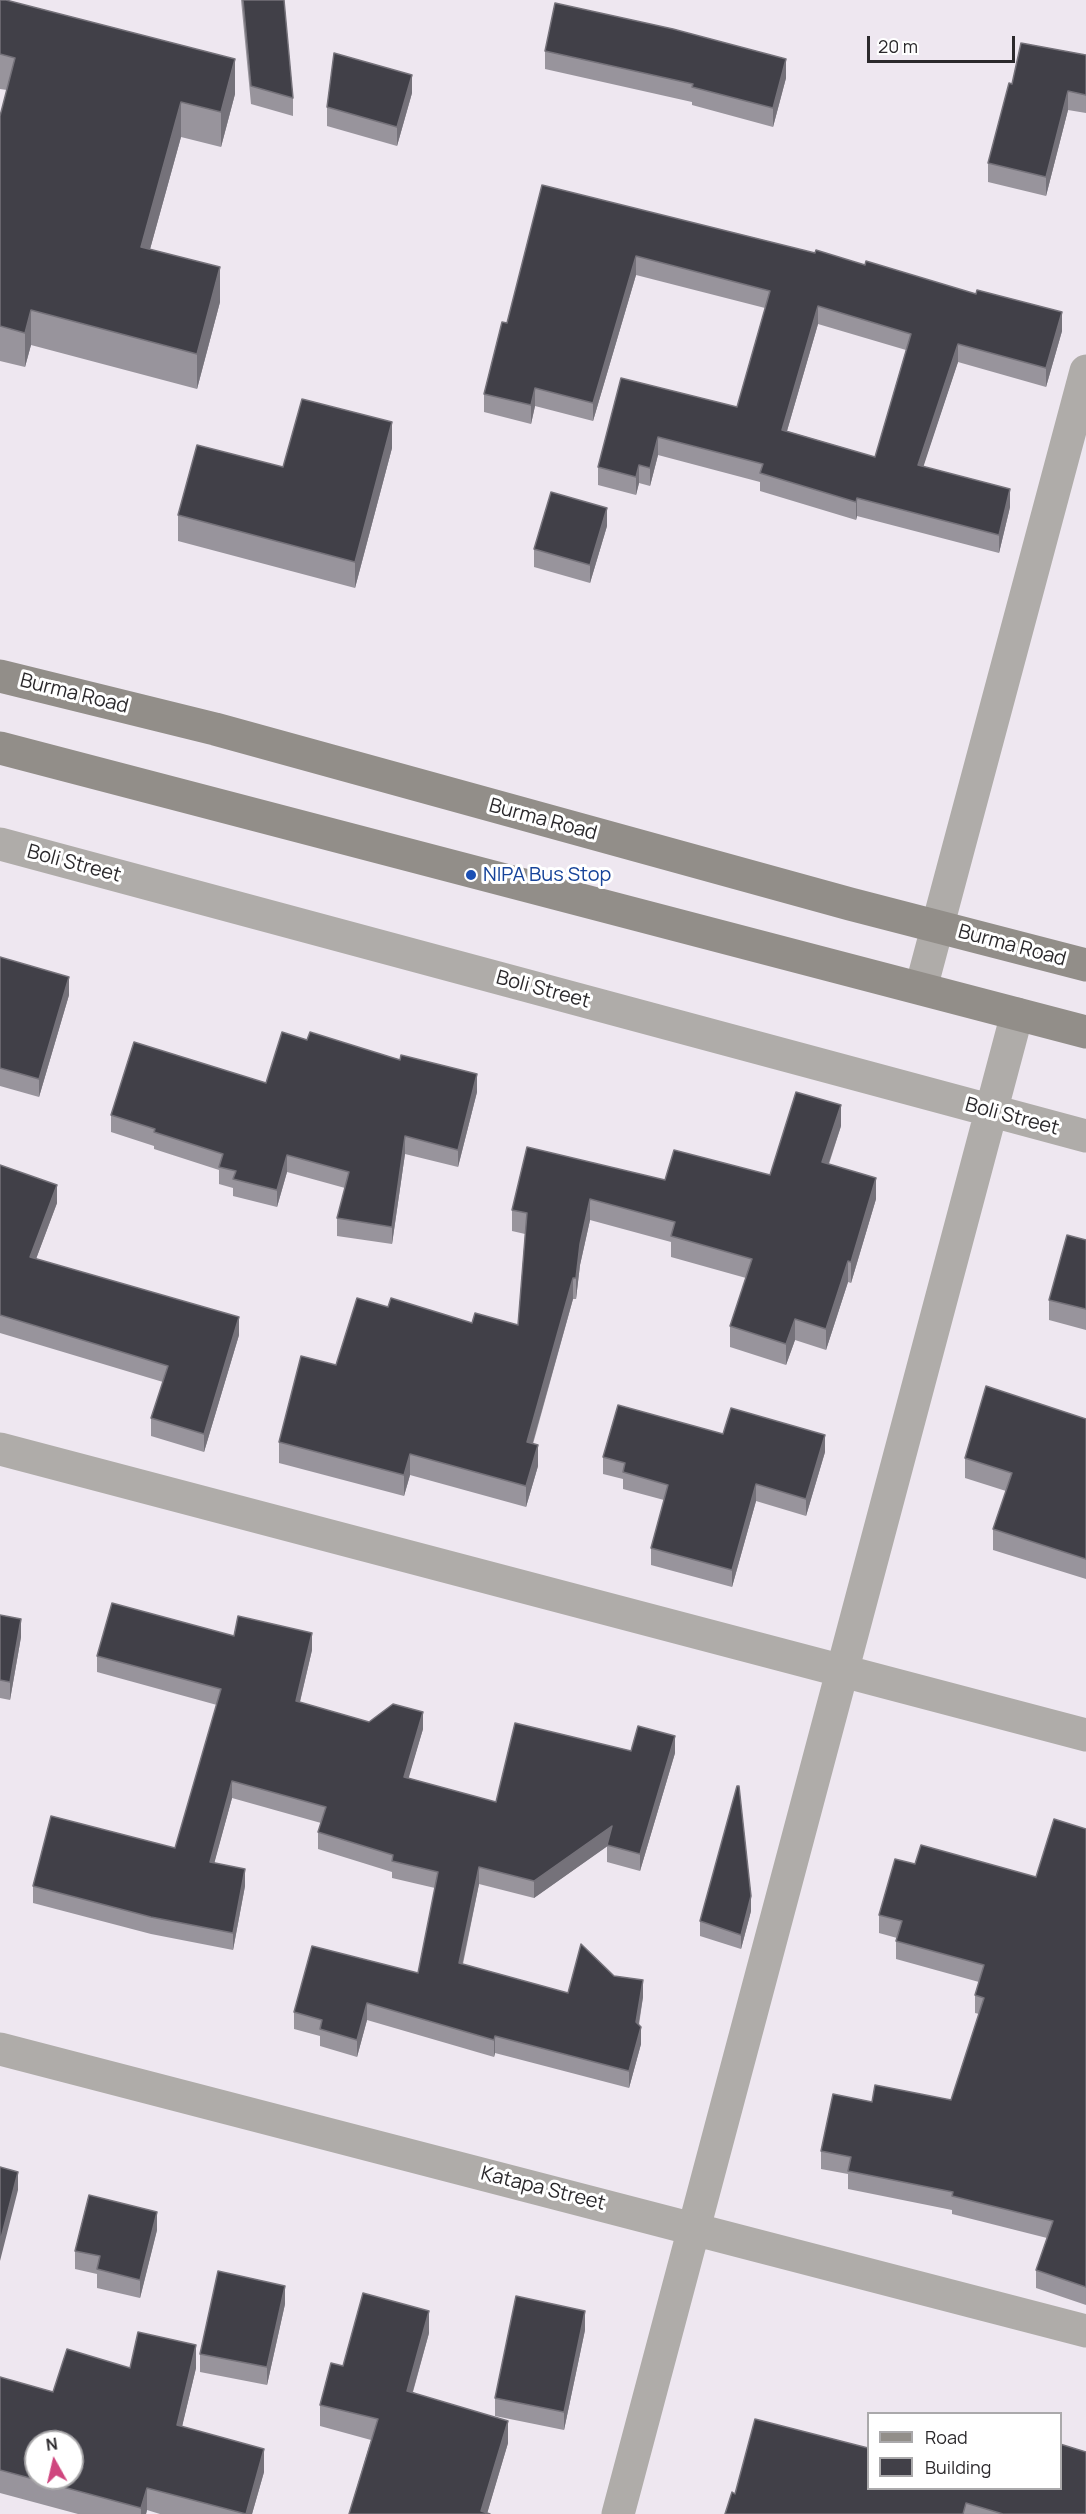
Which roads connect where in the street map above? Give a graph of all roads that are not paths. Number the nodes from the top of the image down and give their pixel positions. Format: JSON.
{"nodes":[{"id":1,"x":1086,"y":371,"type":"edge"},
{"id":2,"x":0,"y":676,"type":"edge"},
{"id":3,"x":0,"y":748,"type":"edge"},
{"id":4,"x":0,"y":844,"type":"edge"},
{"id":5,"x":936,"y":926,"type":"junction"},
{"id":6,"x":1086,"y":965,"type":"edge"},
{"id":7,"x":921,"y":988,"type":"junction"},
{"id":8,"x":1017,"y":1014,"type":"junction"},
{"id":9,"x":1086,"y":1032,"type":"edge"},
{"id":10,"x":989,"y":1111,"type":"junction"},
{"id":11,"x":1086,"y":1136,"type":"edge"},
{"id":12,"x":0,"y":1449,"type":"edge"},
{"id":13,"x":843,"y":1671,"type":"junction"},
{"id":14,"x":1086,"y":1735,"type":"edge"},
{"id":15,"x":0,"y":2049,"type":"edge"},
{"id":16,"x":692,"y":2228,"type":"junction"},
{"id":17,"x":1086,"y":2331,"type":"edge"},
{"id":18,"x":618,"y":2514,"type":"edge"}],
"edges":[{"from":1,"to":5,"type":"street"},
{"from":2,"to":5,"type":"main road","name":"Burma Road"},
{"from":3,"to":7,"type":"main road"},
{"from":4,"to":10,"type":"street","name":"Boli Street"},
{"from":5,"to":6,"type":"main road","name":"Burma Road"},
{"from":5,"to":7,"type":"street"},
{"from":7,"to":8,"type":"main road"},
{"from":8,"to":9,"type":"main road"},
{"from":8,"to":10,"type":"street"},
{"from":10,"to":11,"type":"street","name":"Boli Street"},
{"from":10,"to":13,"type":"street"},
{"from":12,"to":13,"type":"street"},
{"from":13,"to":14,"type":"street"},
{"from":13,"to":16,"type":"street"},
{"from":15,"to":16,"type":"street","name":"Katapa Street"},
{"from":16,"to":17,"type":"street","name":"Katapa Street"},
{"from":16,"to":18,"type":"street"}]}
